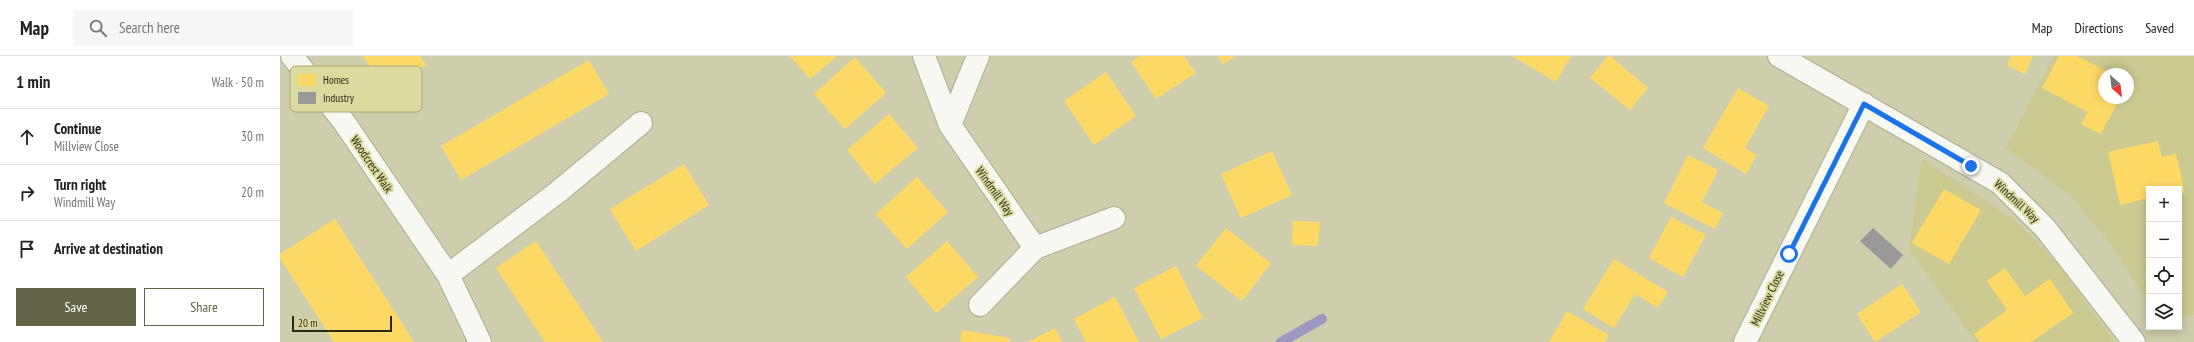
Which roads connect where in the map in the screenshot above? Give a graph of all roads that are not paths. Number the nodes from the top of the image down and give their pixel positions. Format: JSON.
{"nodes":[{"id":1,"x":292,"y":56,"type":"edge"},
{"id":2,"x":924,"y":56,"type":"edge"},
{"id":3,"x":978,"y":56,"type":"edge"},
{"id":4,"x":1779,"y":56,"type":"edge"},
{"id":5,"x":300,"y":66,"type":"edge"},
{"id":6,"x":1864,"y":104,"type":"junction"},
{"id":7,"x":336,"y":112,"type":"edge"},
{"id":8,"x":641,"y":123,"type":"dead end"},
{"id":9,"x":950,"y":125,"type":"junction"},
{"id":10,"x":1114,"y":218,"type":"dead end"},
{"id":11,"x":1035,"y":248,"type":"junction"},
{"id":12,"x":448,"y":275,"type":"junction"},
{"id":13,"x":980,"y":305,"type":"dead end"},
{"id":14,"x":480,"y":342,"type":"edge"},
{"id":15,"x":1745,"y":342,"type":"edge"},
{"id":16,"x":2134,"y":342,"type":"edge"}],
"edges":[{"from":1,"to":5,"type":"street","name":"Woodcrest Walk"},
{"from":2,"to":9,"type":"street","name":"Windmill Way"},
{"from":3,"to":9,"type":"street"},
{"from":4,"to":6,"type":"street","name":"Windmill Way"},
{"from":6,"to":15,"type":"street","name":"Millview Close"},
{"from":6,"to":16,"type":"street","name":"Windmill Way"},
{"from":7,"to":12,"type":"street","name":"Woodcrest Walk"},
{"from":8,"to":12,"type":"street"},
{"from":9,"to":11,"type":"street","name":"Windmill Way"},
{"from":10,"to":11,"type":"street"},
{"from":11,"to":13,"type":"street"},
{"from":12,"to":14,"type":"street","name":"Woodcrest Walk"}]}
